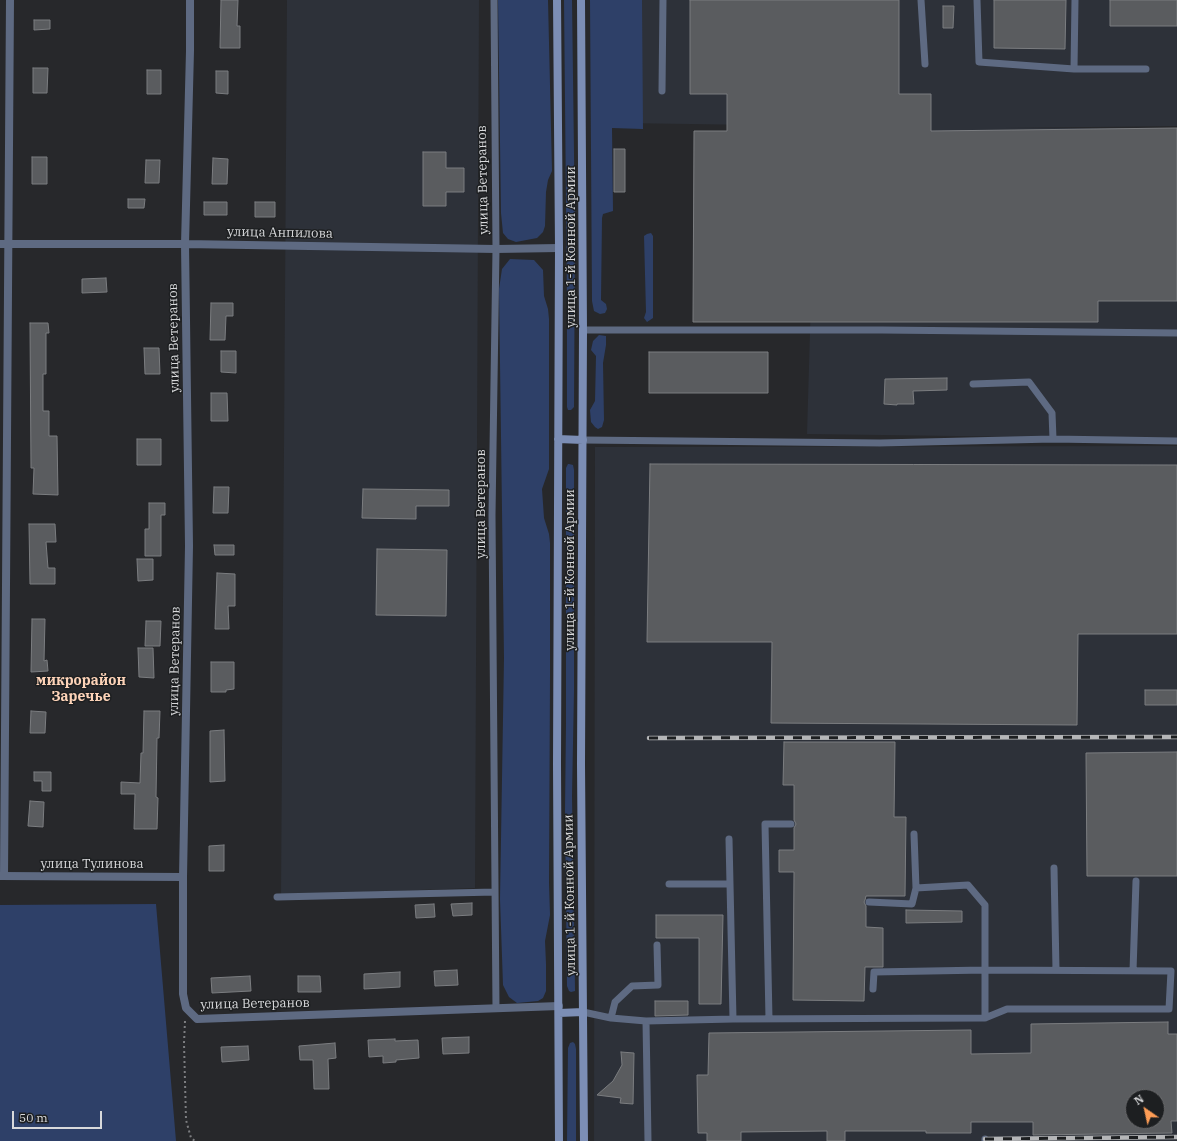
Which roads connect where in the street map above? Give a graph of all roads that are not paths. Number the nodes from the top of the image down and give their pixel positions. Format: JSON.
{"nodes":[{"id":1,"x":10,"y":0,"type":"edge"},
{"id":2,"x":190,"y":0,"type":"edge"},
{"id":3,"x":494,"y":0,"type":"edge"},
{"id":4,"x":556,"y":0,"type":"edge"},
{"id":5,"x":581,"y":0,"type":"edge"},
{"id":6,"x":663,"y":0,"type":"edge"},
{"id":7,"x":921,"y":0,"type":"edge"},
{"id":8,"x":977,"y":0,"type":"edge"},
{"id":9,"x":1075,"y":0,"type":"edge"},
{"id":10,"x":925,"y":64,"type":"dead end"},
{"id":11,"x":1074,"y":69,"type":"junction"},
{"id":12,"x":1146,"y":69,"type":"dead end"},
{"id":13,"x":662,"y":90,"type":"dead end"},
{"id":14,"x":0,"y":244,"type":"edge"},
{"id":15,"x":9,"y":244,"type":"junction"},
{"id":16,"x":185,"y":244,"type":"junction"},
{"id":17,"x":559,"y":248,"type":"junction"},
{"id":18,"x":496,"y":249,"type":"junction"},
{"id":19,"x":583,"y":330,"type":"junction"},
{"id":20,"x":1177,"y":333,"type":"edge"},
{"id":21,"x":973,"y":384,"type":"dead end"},
{"id":22,"x":558,"y":439,"type":"junction"},
{"id":23,"x":1053,"y":439,"type":"junction"},
{"id":24,"x":583,"y":440,"type":"junction"},
{"id":25,"x":1177,"y":441,"type":"edge"},
{"id":26,"x":791,"y":824,"type":"dead end"},
{"id":27,"x":914,"y":834,"type":"dead end"},
{"id":28,"x":729,"y":839,"type":"dead end"},
{"id":29,"x":1054,"y":868,"type":"dead end"},
{"id":30,"x":2,"y":876,"type":"edge"},
{"id":31,"x":184,"y":877,"type":"junction"},
{"id":32,"x":1136,"y":881,"type":"dead end"},
{"id":33,"x":669,"y":884,"type":"dead end"},
{"id":34,"x":730,"y":884,"type":"junction"},
{"id":35,"x":916,"y":888,"type":"junction"},
{"id":36,"x":495,"y":892,"type":"junction"},
{"id":37,"x":277,"y":898,"type":"dead end"},
{"id":38,"x":869,"y":902,"type":"dead end"},
{"id":39,"x":657,"y":945,"type":"dead end"},
{"id":40,"x":985,"y":970,"type":"junction"},
{"id":41,"x":1056,"y":970,"type":"junction"},
{"id":42,"x":1133,"y":971,"type":"junction"},
{"id":43,"x":874,"y":989,"type":"dead end"},
{"id":44,"x":496,"y":1008,"type":"junction"},
{"id":45,"x":559,"y":1010,"type":"junction"},
{"id":46,"x":583,"y":1012,"type":"junction"},
{"id":47,"x":611,"y":1018,"type":"junction"},
{"id":48,"x":985,"y":1018,"type":"junction"},
{"id":49,"x":733,"y":1019,"type":"junction"},
{"id":50,"x":769,"y":1019,"type":"junction"},
{"id":51,"x":646,"y":1021,"type":"junction"},
{"id":52,"x":559,"y":1141,"type":"edge"},
{"id":53,"x":584,"y":1141,"type":"edge"},
{"id":54,"x":648,"y":1141,"type":"edge"}],
"edges":[{"from":1,"to":15,"type":"street"},
{"from":2,"to":16,"type":"street","name":"улица Ветеранов"},
{"from":3,"to":18,"type":"lane","name":"улица Ветеранов"},
{"from":4,"to":17,"type":"main road","name":"улица 1-й Конной Армии"},
{"from":5,"to":19,"type":"main road","name":"улица 1-й Конной Армии"},
{"from":6,"to":13,"type":"lane"},
{"from":7,"to":10,"type":"lane"},
{"from":8,"to":11,"type":"lane"},
{"from":9,"to":11,"type":"lane"},
{"from":11,"to":12,"type":"lane"},
{"from":14,"to":15,"type":"street","name":"улица Анпилова"},
{"from":15,"to":16,"type":"street","name":"улица Анпилова"},
{"from":15,"to":30,"type":"street"},
{"from":16,"to":18,"type":"street","name":"улица Анпилова"},
{"from":16,"to":31,"type":"street","name":"улица Ветеранов"},
{"from":17,"to":18,"type":"street","name":"улица Анпилова"},
{"from":17,"to":22,"type":"main road","name":"улица 1-й Конной Армии"},
{"from":18,"to":36,"type":"lane","name":"улица Ветеранов"},
{"from":19,"to":20,"type":"lane"},
{"from":19,"to":24,"type":"main road","name":"улица 1-й Конной Армии"},
{"from":21,"to":23,"type":"lane"},
{"from":22,"to":24,"type":"main road"},
{"from":22,"to":45,"type":"main road","name":"улица 1-й Конной Армии"},
{"from":23,"to":24,"type":"lane"},
{"from":23,"to":25,"type":"lane"},
{"from":24,"to":46,"type":"main road","name":"улица 1-й Конной Армии"},
{"from":26,"to":50,"type":"lane"},
{"from":27,"to":35,"type":"lane"},
{"from":28,"to":34,"type":"lane"},
{"from":29,"to":41,"type":"lane"},
{"from":30,"to":31,"type":"street","name":"улица Тулинова"},
{"from":31,"to":44,"type":"street","name":"улица Ветеранов"},
{"from":32,"to":42,"type":"lane"},
{"from":33,"to":34,"type":"lane"},
{"from":34,"to":49,"type":"lane"},
{"from":35,"to":38,"type":"lane"},
{"from":35,"to":40,"type":"lane"},
{"from":36,"to":37,"type":"lane"},
{"from":36,"to":44,"type":"lane","name":"улица Ветеранов"},
{"from":39,"to":47,"type":"lane"},
{"from":40,"to":41,"type":"lane"},
{"from":40,"to":43,"type":"lane"},
{"from":40,"to":48,"type":"lane"},
{"from":41,"to":42,"type":"lane"},
{"from":42,"to":48,"type":"lane"},
{"from":44,"to":45,"type":"street","name":"улица Ветеранов"},
{"from":45,"to":46,"type":"main road"},
{"from":45,"to":52,"type":"main road","name":"улица 1-й Конной Армии"},
{"from":46,"to":47,"type":"lane"},
{"from":46,"to":53,"type":"main road","name":"улица 1-й Конной Армии"},
{"from":47,"to":51,"type":"lane"},
{"from":48,"to":50,"type":"lane"},
{"from":49,"to":50,"type":"lane"},
{"from":49,"to":51,"type":"lane"},
{"from":51,"to":54,"type":"lane"}]}
